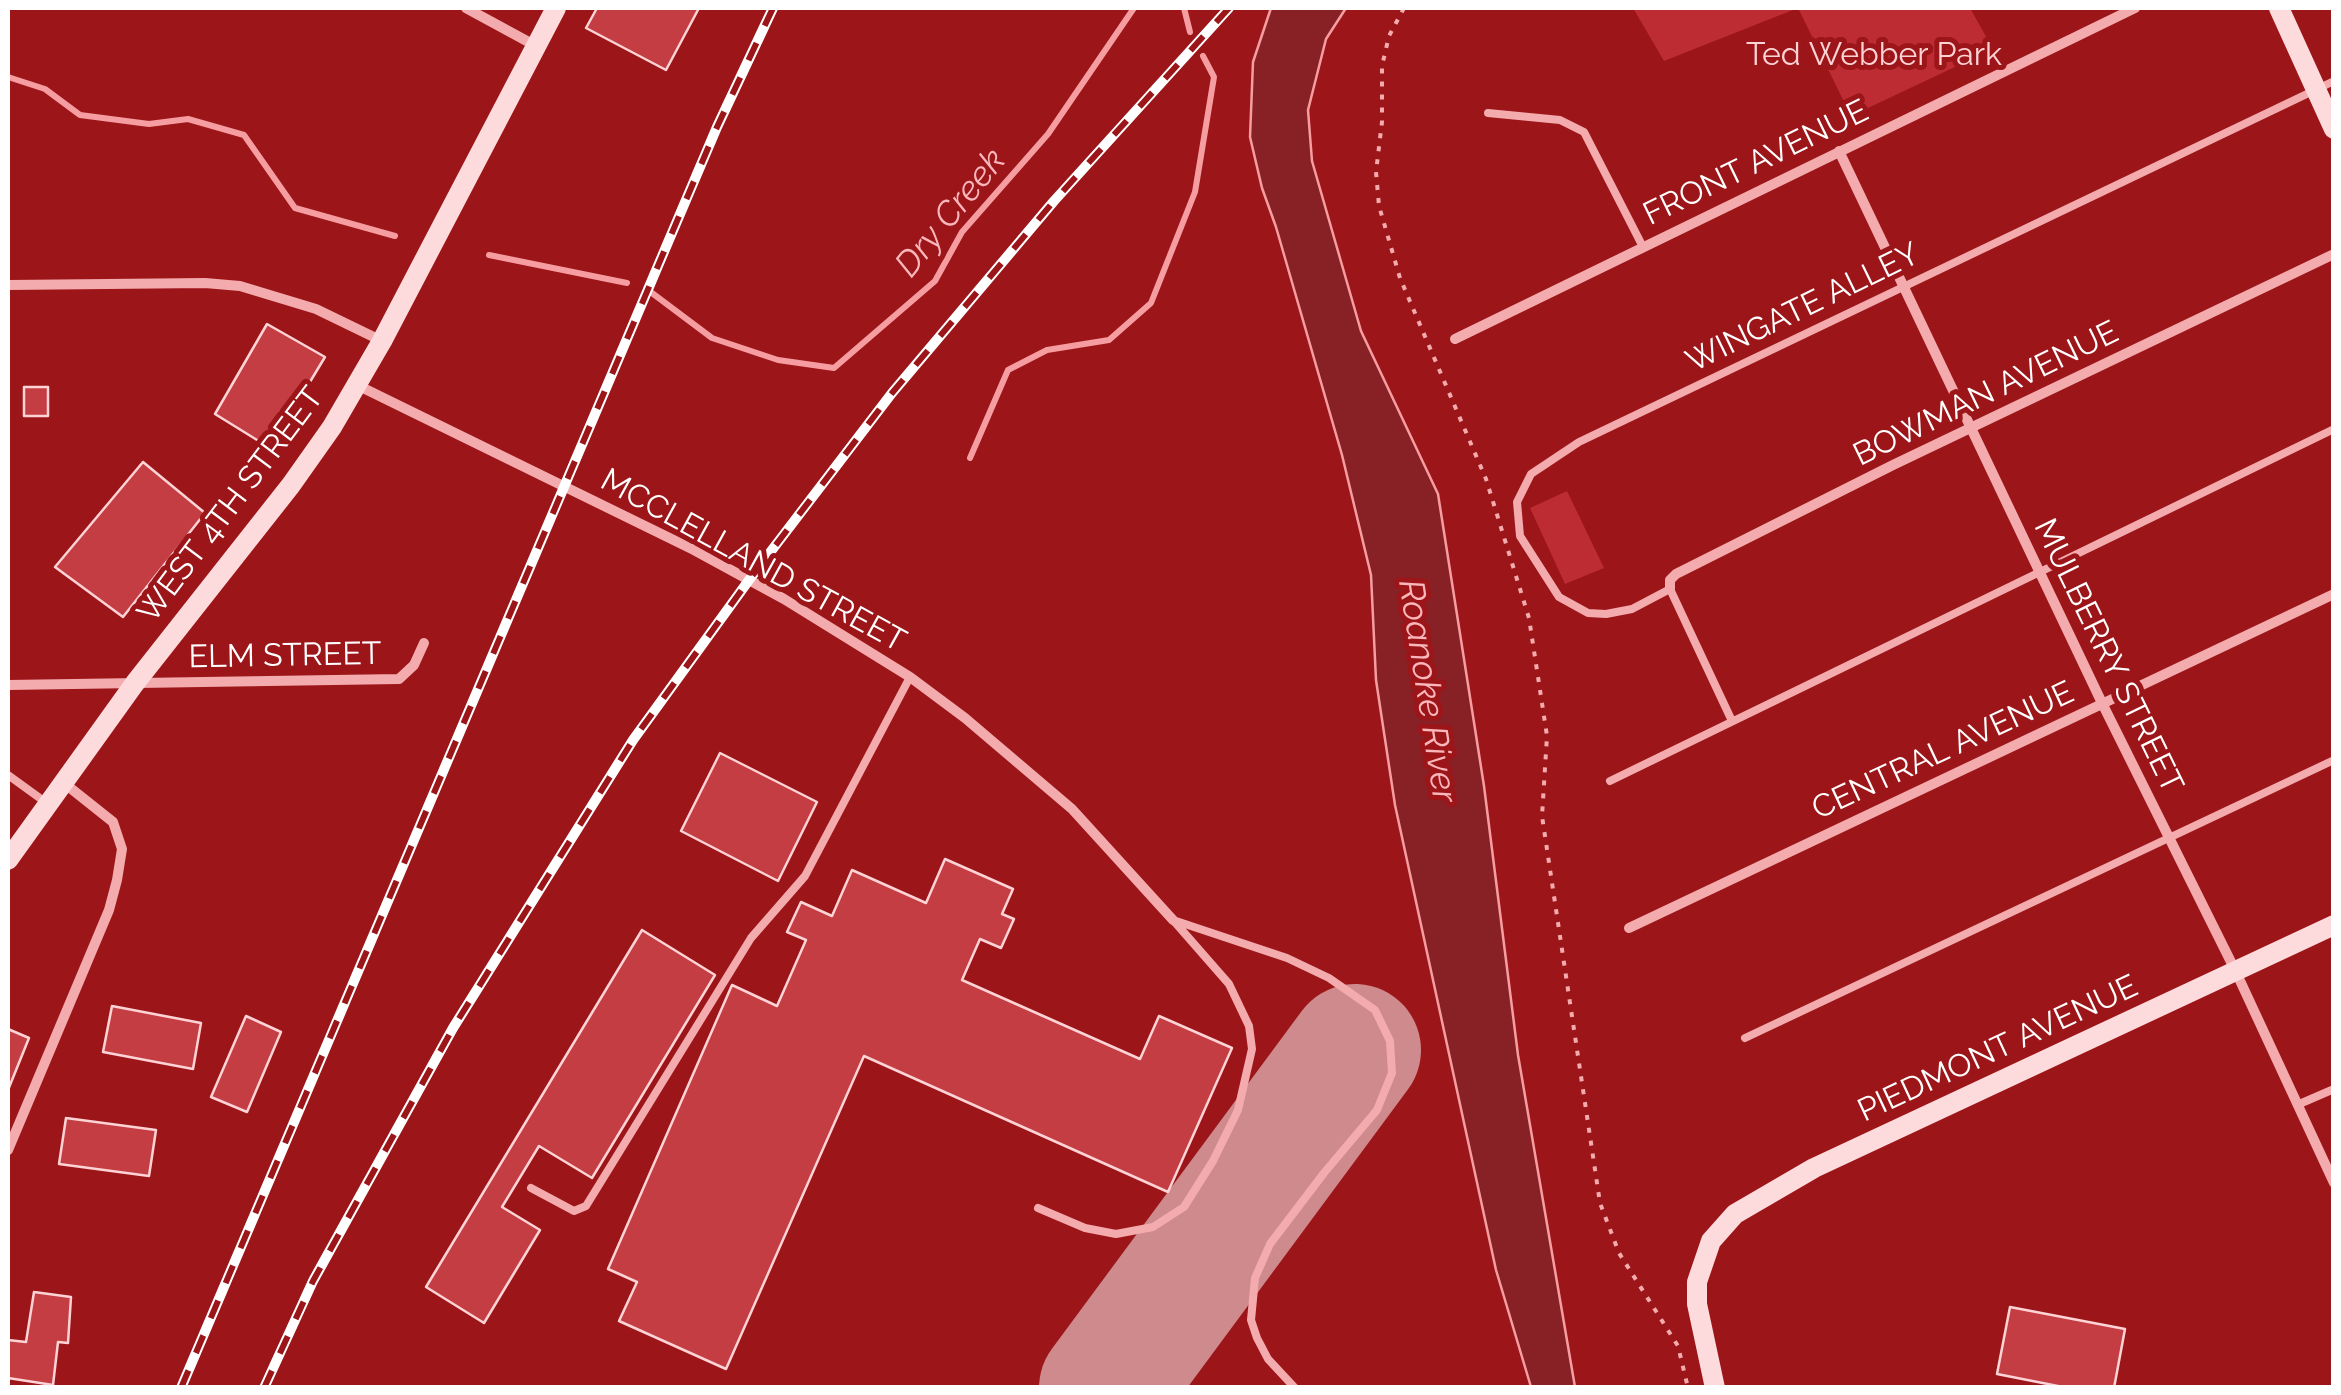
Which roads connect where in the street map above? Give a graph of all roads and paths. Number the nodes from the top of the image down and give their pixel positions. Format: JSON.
{"nodes":[{"id":1,"x":466,"y":8,"type":"edge"},
{"id":2,"x":556,"y":8,"type":"edge"},
{"id":3,"x":1404,"y":8,"type":"edge"},
{"id":4,"x":2135,"y":8,"type":"edge"},
{"id":5,"x":2279,"y":8,"type":"edge"},
{"id":6,"x":536,"y":46,"type":"junction"},
{"id":7,"x":2325,"y":86,"type":"edge"},
{"id":8,"x":1488,"y":114,"type":"dead end"},
{"id":9,"x":2334,"y":129,"type":"edge"},
{"id":10,"x":1839,"y":151,"type":"junction"},
{"id":11,"x":1643,"y":247,"type":"junction"},
{"id":12,"x":2334,"y":254,"type":"edge"},
{"id":13,"x":8,"y":284,"type":"edge"},
{"id":14,"x":1903,"y":288,"type":"junction"},
{"id":15,"x":1455,"y":339,"type":"dead end"},
{"id":16,"x":382,"y":341,"type":"junction"},
{"id":17,"x":357,"y":385,"type":"junction"},
{"id":18,"x":1970,"y":428,"type":"junction"},
{"id":19,"x":2334,"y":429,"type":"edge"},
{"id":20,"x":2039,"y":570,"type":"junction"},
{"id":21,"x":1670,"y":589,"type":"junction"},
{"id":22,"x":2334,"y":594,"type":"edge"},
{"id":23,"x":424,"y":643,"type":"dead end"},
{"id":24,"x":910,"y":677,"type":"junction"},
{"id":25,"x":135,"y":683,"type":"junction"},
{"id":26,"x":8,"y":684,"type":"edge"},
{"id":27,"x":2102,"y":703,"type":"junction"},
{"id":28,"x":1732,"y":721,"type":"junction"},
{"id":29,"x":2334,"y":760,"type":"edge"},
{"id":30,"x":8,"y":775,"type":"edge"},
{"id":31,"x":1610,"y":781,"type":"dead end"},
{"id":32,"x":63,"y":782,"type":"junction"},
{"id":33,"x":48,"y":804,"type":"junction"},
{"id":34,"x":2167,"y":836,"type":"junction"},
{"id":35,"x":8,"y":860,"type":"edge"},
{"id":36,"x":1173,"y":920,"type":"junction"},
{"id":37,"x":2334,"y":925,"type":"edge"},
{"id":38,"x":1629,"y":928,"type":"dead end"},
{"id":39,"x":2236,"y":972,"type":"junction"},
{"id":40,"x":1745,"y":1038,"type":"dead end"},
{"id":41,"x":2334,"y":1090,"type":"edge"},
{"id":42,"x":2297,"y":1106,"type":"junction"},
{"id":43,"x":8,"y":1150,"type":"edge"},
{"id":44,"x":2334,"y":1183,"type":"edge"},
{"id":45,"x":530,"y":1188,"type":"dead end"},
{"id":46,"x":1038,"y":1208,"type":"dead end"},
{"id":47,"x":1295,"y":1388,"type":"edge"},
{"id":48,"x":1688,"y":1388,"type":"edge"},
{"id":49,"x":1715,"y":1388,"type":"edge"}],
"edges":[{"from":1,"to":6,"type":"street"},
{"from":2,"to":6,"type":"main road","name":"WEST 4TH STREET"},
{"from":3,"to":48,"type":"path"},
{"from":4,"to":10,"type":"street","name":"FRONT AVENUE"},
{"from":5,"to":7,"type":"main road"},
{"from":6,"to":16,"type":"main road","name":"WEST 4TH STREET"},
{"from":7,"to":9,"type":"main road"},
{"from":7,"to":14,"type":"lane","name":"WINGATE ALLEY"},
{"from":8,"to":11,"type":"lane"},
{"from":10,"to":11,"type":"street","name":"FRONT AVENUE"},
{"from":10,"to":14,"type":"street","name":"MULBERRY STREET"},
{"from":11,"to":15,"type":"street","name":"FRONT AVENUE"},
{"from":12,"to":18,"type":"street","name":"BOWMAN AVENUE"},
{"from":13,"to":16,"type":"street"},
{"from":14,"to":18,"type":"street","name":"MULBERRY STREET"},
{"from":14,"to":21,"type":"lane","name":"WINGATE ALLEY"},
{"from":16,"to":17,"type":"main road","name":"WEST 4TH STREET"},
{"from":17,"to":24,"type":"street","name":"MCCLELLAND STREET"},
{"from":17,"to":25,"type":"main road","name":"WEST 4TH STREET"},
{"from":18,"to":20,"type":"street","name":"MULBERRY STREET"},
{"from":18,"to":21,"type":"street","name":"BOWMAN AVENUE"},
{"from":19,"to":20,"type":"lane"},
{"from":20,"to":27,"type":"street","name":"MULBERRY STREET"},
{"from":20,"to":28,"type":"lane"},
{"from":21,"to":28,"type":"lane"},
{"from":22,"to":27,"type":"street","name":"CENTRAL AVENUE"},
{"from":23,"to":25,"type":"street","name":"ELM STREET"},
{"from":24,"to":36,"type":"street","name":"MCCLELLAND STREET"},
{"from":24,"to":45,"type":"lane"},
{"from":25,"to":26,"type":"street","name":"ELM STREET"},
{"from":25,"to":32,"type":"main road","name":"WEST 4TH STREET"},
{"from":27,"to":34,"type":"street","name":"MULBERRY STREET"},
{"from":27,"to":38,"type":"street","name":"CENTRAL AVENUE"},
{"from":28,"to":31,"type":"lane"},
{"from":29,"to":34,"type":"lane"},
{"from":30,"to":33,"type":"lane"},
{"from":32,"to":33,"type":"main road","name":"WEST 4TH STREET"},
{"from":32,"to":43,"type":"street"},
{"from":33,"to":35,"type":"main road","name":"WEST 4TH STREET"},
{"from":34,"to":39,"type":"street","name":"MULBERRY STREET"},
{"from":34,"to":40,"type":"lane"},
{"from":36,"to":46,"type":"lane"},
{"from":36,"to":47,"type":"lane"},
{"from":37,"to":39,"type":"main road","name":"PIEDMONT AVENUE"},
{"from":39,"to":42,"type":"street","name":"MULBERRY STREET"},
{"from":39,"to":49,"type":"main road","name":"PIEDMONT AVENUE"},
{"from":41,"to":42,"type":"lane"},
{"from":42,"to":44,"type":"street","name":"MULBERRY STREET"}]}
